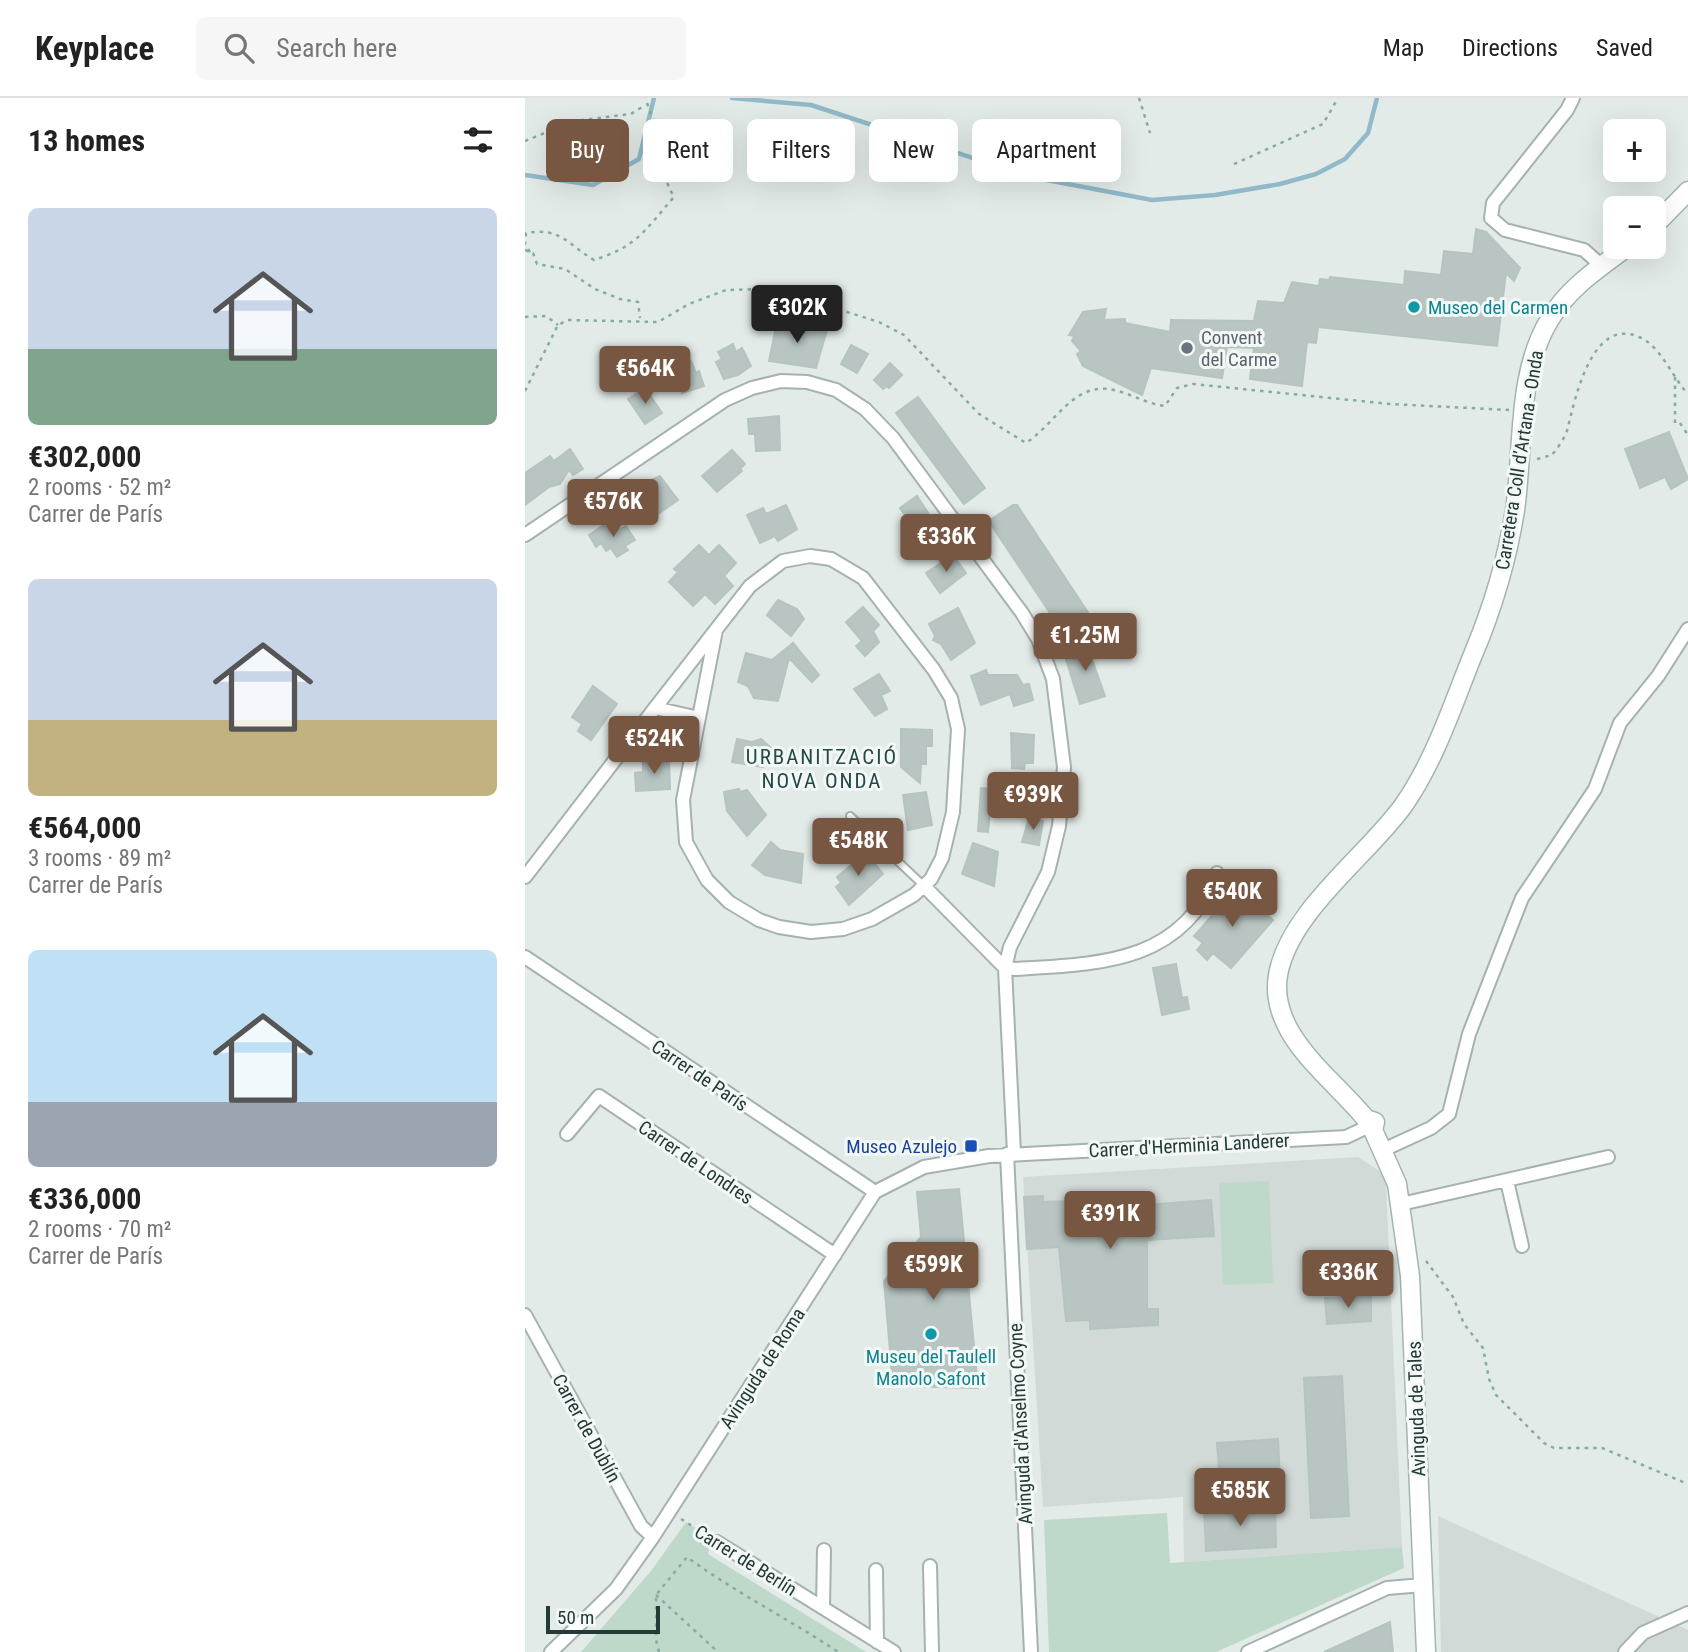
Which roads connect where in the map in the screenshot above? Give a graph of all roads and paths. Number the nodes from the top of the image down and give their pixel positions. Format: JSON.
{"nodes":[{"id":1,"x":645,"y":98,"type":"edge"},
{"id":2,"x":1139,"y":98,"type":"edge"},
{"id":3,"x":1338,"y":98,"type":"edge"},
{"id":4,"x":1573,"y":98,"type":"edge"},
{"id":5,"x":645,"y":105,"type":"junction"},
{"id":6,"x":1150,"y":133,"type":"dead end"},
{"id":7,"x":525,"y":141,"type":"edge"},
{"id":8,"x":1234,"y":164,"type":"dead end"},
{"id":9,"x":1688,"y":191,"type":"edge"},
{"id":10,"x":1666,"y":214,"type":"edge"},
{"id":11,"x":525,"y":250,"type":"edge"},
{"id":12,"x":530,"y":252,"type":"junction"},
{"id":13,"x":1610,"y":259,"type":"edge"},
{"id":14,"x":1602,"y":265,"type":"junction"},
{"id":15,"x":525,"y":317,"type":"edge"},
{"id":16,"x":640,"y":320,"type":"junction"},
{"id":17,"x":558,"y":325,"type":"junction"},
{"id":18,"x":1675,"y":377,"type":"junction"},
{"id":19,"x":525,"y":391,"type":"edge"},
{"id":20,"x":1688,"y":394,"type":"edge"},
{"id":21,"x":1524,"y":411,"type":"junction"},
{"id":22,"x":1688,"y":435,"type":"edge"},
{"id":23,"x":1520,"y":456,"type":"junction"},
{"id":24,"x":525,"y":535,"type":"edge"},
{"id":25,"x":1688,"y":629,"type":"edge"},
{"id":26,"x":716,"y":630,"type":"junction"},
{"id":27,"x":655,"y":708,"type":"junction"},
{"id":28,"x":699,"y":718,"type":"junction"},
{"id":29,"x":850,"y":816,"type":"dead end"},
{"id":30,"x":1217,"y":873,"type":"dead end"},
{"id":31,"x":525,"y":877,"type":"edge"},
{"id":32,"x":924,"y":887,"type":"junction"},
{"id":33,"x":525,"y":957,"type":"edge"},
{"id":34,"x":1005,"y":968,"type":"junction"},
{"id":35,"x":1367,"y":1126,"type":"junction"},
{"id":36,"x":567,"y":1135,"type":"dead end"},
{"id":37,"x":1383,"y":1150,"type":"junction"},
{"id":38,"x":1011,"y":1154,"type":"junction"},
{"id":39,"x":1608,"y":1157,"type":"dead end"},
{"id":40,"x":1507,"y":1181,"type":"junction"},
{"id":41,"x":876,"y":1192,"type":"junction"},
{"id":42,"x":1401,"y":1203,"type":"junction"},
{"id":43,"x":1407,"y":1246,"type":"junction"},
{"id":44,"x":1522,"y":1246,"type":"dead end"},
{"id":45,"x":835,"y":1255,"type":"junction"},
{"id":46,"x":525,"y":1315,"type":"edge"},
{"id":47,"x":1688,"y":1484,"type":"edge"},
{"id":48,"x":669,"y":1511,"type":"junction"},
{"id":49,"x":653,"y":1537,"type":"junction"},
{"id":50,"x":717,"y":1542,"type":"joint"},
{"id":51,"x":824,"y":1550,"type":"dead end"},
{"id":52,"x":930,"y":1566,"type":"dead end"},
{"id":53,"x":876,"y":1570,"type":"dead end"},
{"id":54,"x":1423,"y":1585,"type":"junction"},
{"id":55,"x":656,"y":1595,"type":"junction"},
{"id":56,"x":823,"y":1608,"type":"junction"},
{"id":57,"x":1688,"y":1614,"type":"edge"},
{"id":58,"x":877,"y":1642,"type":"junction"},
{"id":59,"x":1627,"y":1649,"type":"edge"},
{"id":60,"x":551,"y":1652,"type":"edge"},
{"id":61,"x":659,"y":1652,"type":"edge"},
{"id":62,"x":718,"y":1652,"type":"edge"},
{"id":63,"x":838,"y":1652,"type":"edge"},
{"id":64,"x":894,"y":1652,"type":"edge"},
{"id":65,"x":932,"y":1652,"type":"edge"},
{"id":66,"x":1031,"y":1652,"type":"edge"},
{"id":67,"x":1248,"y":1652,"type":"edge"},
{"id":68,"x":1426,"y":1652,"type":"edge"}],
"edges":[{"from":1,"to":5,"type":"path"},
{"from":2,"to":6,"type":"path"},
{"from":3,"to":8,"type":"path"},
{"from":4,"to":14,"type":"street"},
{"from":5,"to":7,"type":"path"},
{"from":5,"to":12,"type":"path"},
{"from":9,"to":10,"type":"main road"},
{"from":11,"to":12,"type":"path"},
{"from":12,"to":16,"type":"path"},
{"from":13,"to":14,"type":"main road","name":"Carretera Coll d’Artana - Onda"},
{"from":14,"to":21,"type":"main road","name":"Carretera Coll d’Artana - Onda"},
{"from":15,"to":17,"type":"path"},
{"from":16,"to":17,"type":"path"},
{"from":16,"to":21,"type":"path"},
{"from":17,"to":19,"type":"path"},
{"from":18,"to":20,"type":"path"},
{"from":18,"to":22,"type":"path"},
{"from":18,"to":23,"type":"path"},
{"from":21,"to":23,"type":"main road","name":"Carretera Coll d’Artana - Onda"},
{"from":23,"to":35,"type":"main road","name":"Carretera Coll d’Artana - Onda"},
{"from":24,"to":34,"type":"street"},
{"from":25,"to":37,"type":"street"},
{"from":26,"to":27,"type":"street"},
{"from":26,"to":28,"type":"street"},
{"from":26,"to":32,"type":"street"},
{"from":27,"to":28,"type":"street"},
{"from":27,"to":31,"type":"street"},
{"from":28,"to":32,"type":"street"},
{"from":29,"to":32,"type":"lane"},
{"from":30,"to":34,"type":"street"},
{"from":32,"to":34,"type":"street"},
{"from":33,"to":41,"type":"street","name":"Carrer de París"},
{"from":34,"to":38,"type":"street","name":"Avinguda d'Anselmo Coyne"},
{"from":35,"to":37,"type":"main road","name":"Avinguda de Tales"},
{"from":35,"to":38,"type":"street","name":"Carrer d'Herminia Landerer"},
{"from":36,"to":45,"type":"street","name":"Carrer de Londres"},
{"from":37,"to":42,"type":"main road","name":"Avinguda de Tales"},
{"from":38,"to":41,"type":"street","name":"Avinguda de Roma"},
{"from":38,"to":66,"type":"street","name":"Avinguda d'Anselmo Coyne"},
{"from":39,"to":40,"type":"street"},
{"from":40,"to":42,"type":"street"},
{"from":40,"to":44,"type":"street"},
{"from":41,"to":45,"type":"street","name":"Avinguda de Roma"},
{"from":42,"to":43,"type":"main road","name":"Avinguda de Tales"},
{"from":43,"to":47,"type":"path"},
{"from":43,"to":54,"type":"main road","name":"Avinguda de Tales"},
{"from":45,"to":48,"type":"street","name":"Avinguda de Roma"},
{"from":46,"to":49,"type":"street","name":"Carrer de Dublín"},
{"from":48,"to":49,"type":"street","name":"Avinguda de Roma"},
{"from":48,"to":50,"type":"path","name":"Carrer de Berlín"},
{"from":49,"to":60,"type":"street","name":"Avinguda de Roma"},
{"from":50,"to":56,"type":"street","name":"Carrer de Berlín"},
{"from":51,"to":56,"type":"street","name":"Carrer de Berlín"},
{"from":52,"to":65,"type":"street"},
{"from":53,"to":58,"type":"street"},
{"from":54,"to":67,"type":"street"},
{"from":54,"to":68,"type":"main road","name":"Avinguda de Tales"},
{"from":55,"to":61,"type":"path"},
{"from":55,"to":62,"type":"path"},
{"from":55,"to":63,"type":"path"},
{"from":56,"to":58,"type":"street","name":"Carrer de Berlín"},
{"from":57,"to":59,"type":"street"},
{"from":58,"to":64,"type":"street","name":"Carrer de Berlín"}]}
